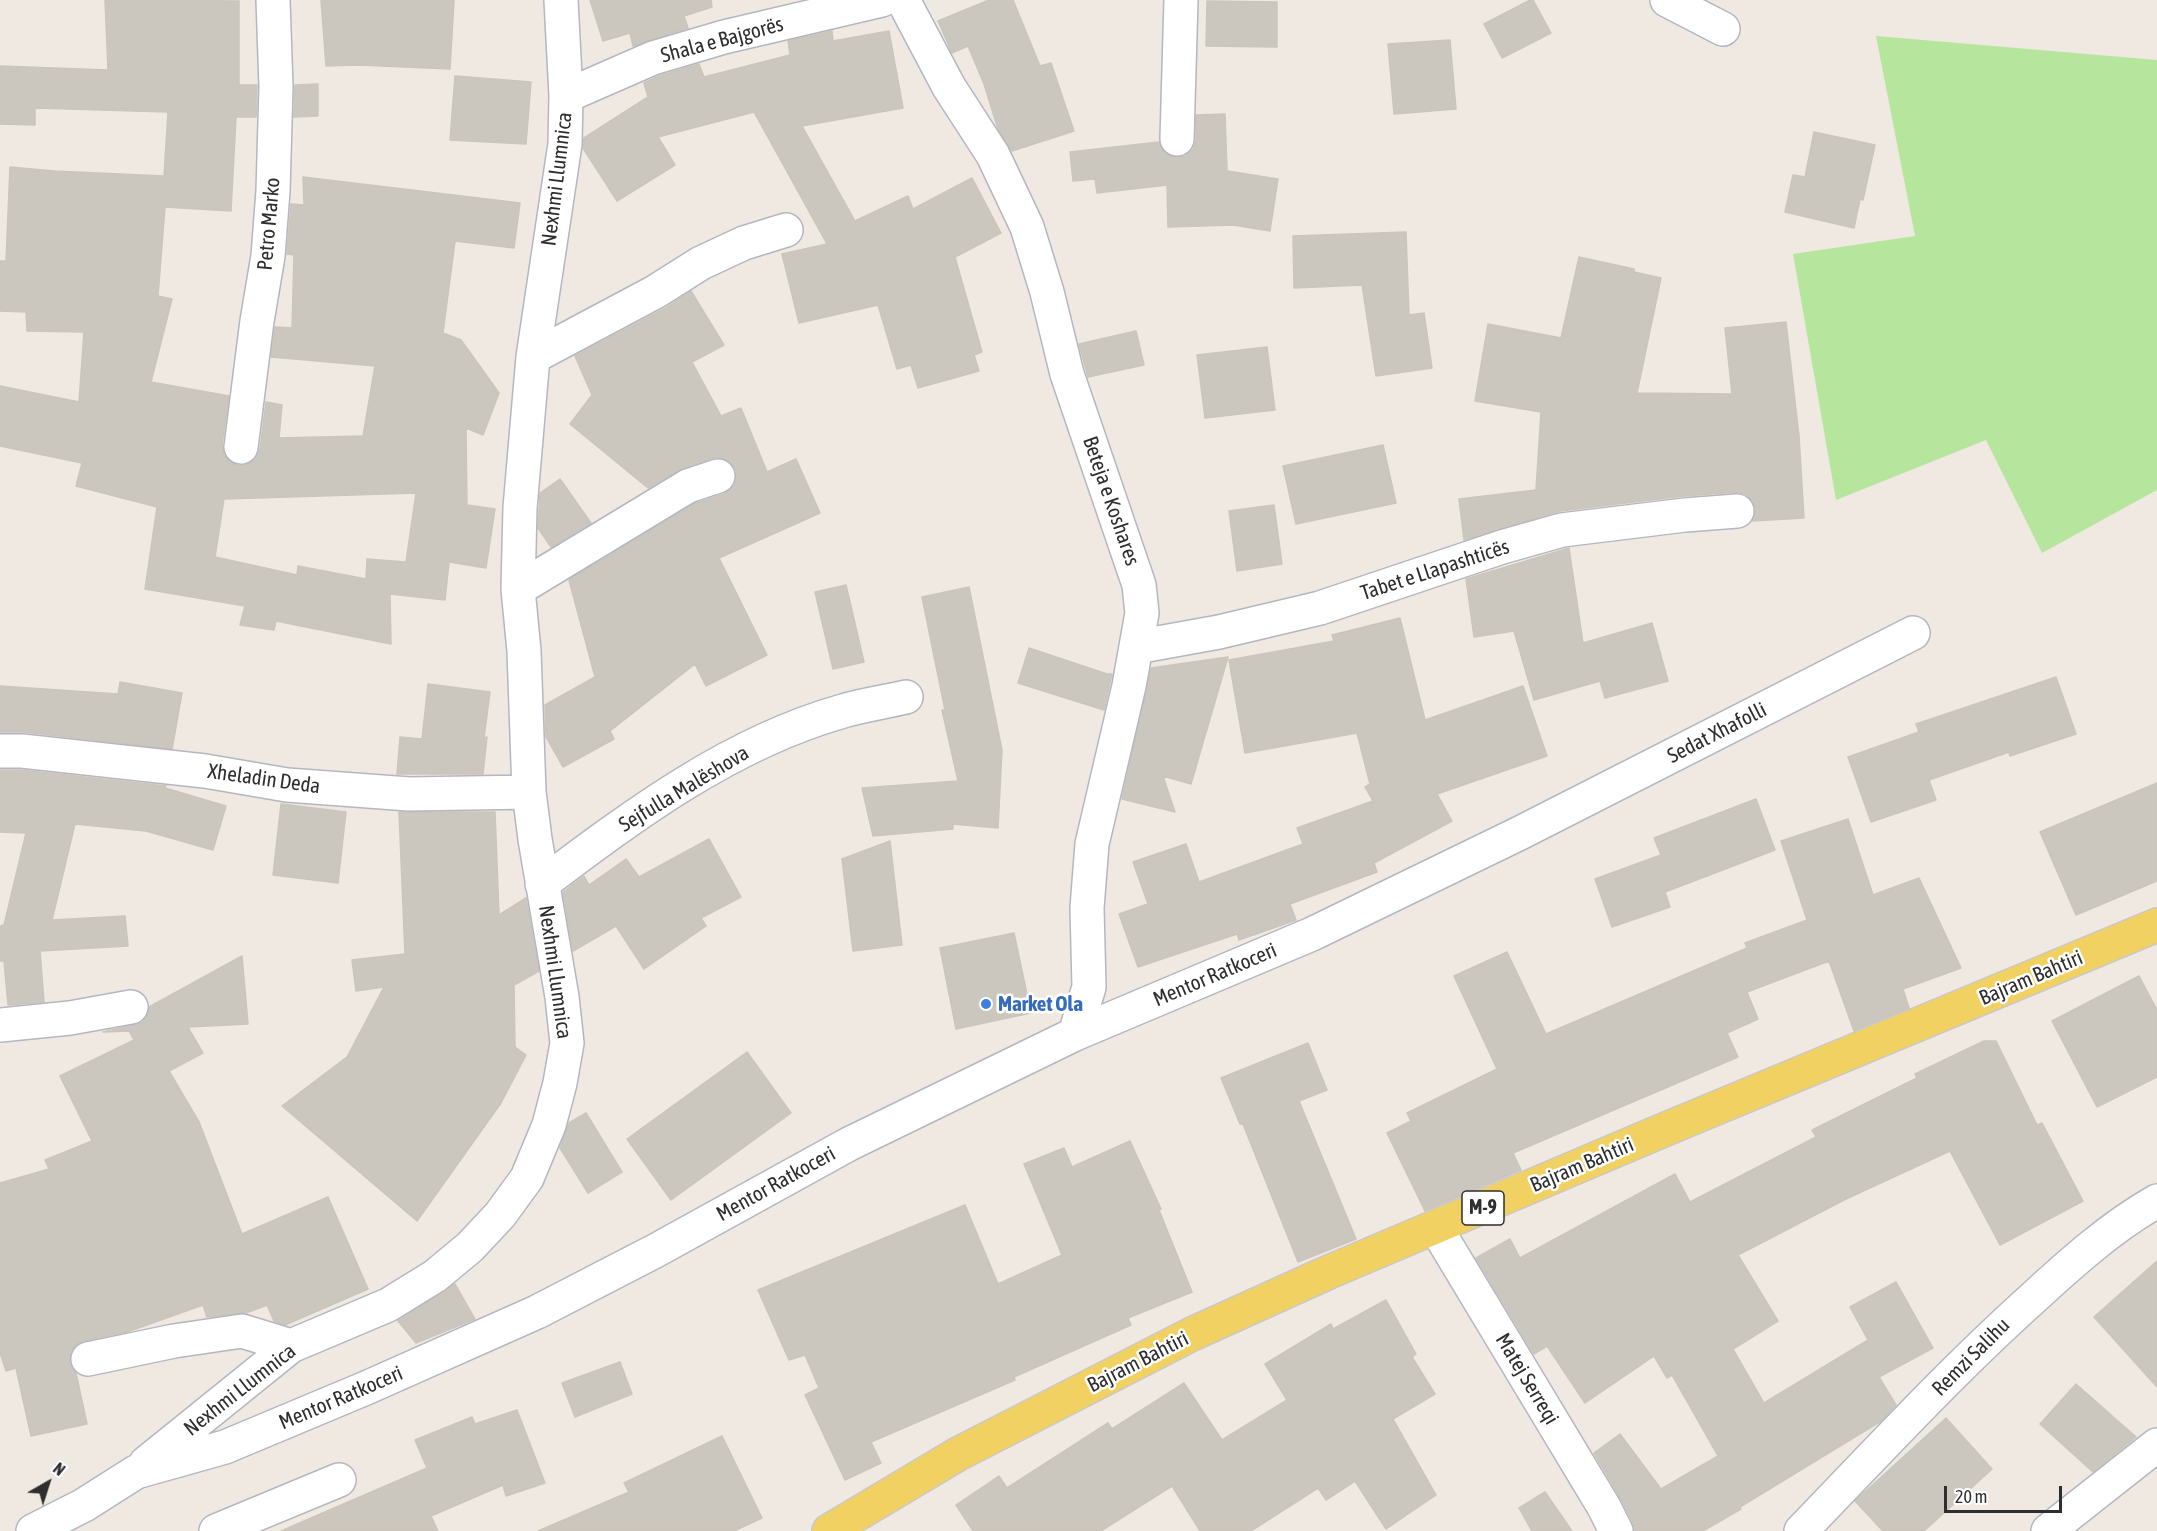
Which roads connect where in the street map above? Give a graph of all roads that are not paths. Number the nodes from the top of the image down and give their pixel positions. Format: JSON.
{"nodes":[{"id":1,"x":273,"y":0,"type":"edge"},
{"id":2,"x":561,"y":0,"type":"edge"},
{"id":3,"x":882,"y":0,"type":"edge"},
{"id":4,"x":903,"y":0,"type":"edge"},
{"id":5,"x":1181,"y":0,"type":"edge"},
{"id":6,"x":1667,"y":0,"type":"edge"},
{"id":7,"x":1723,"y":29,"type":"dead end"},
{"id":8,"x":566,"y":96,"type":"junction"},
{"id":9,"x":1177,"y":139,"type":"dead end"},
{"id":10,"x":786,"y":230,"type":"dead end"},
{"id":11,"x":533,"y":357,"type":"junction"},
{"id":12,"x":241,"y":447,"type":"dead end"},
{"id":13,"x":718,"y":476,"type":"dead end"},
{"id":14,"x":1737,"y":511,"type":"dead end"},
{"id":15,"x":518,"y":590,"type":"junction"},
{"id":16,"x":1913,"y":633,"type":"dead end"},
{"id":17,"x":1136,"y":646,"type":"junction"},
{"id":18,"x":906,"y":697,"type":"dead end"},
{"id":19,"x":0,"y":751,"type":"edge"},
{"id":20,"x":529,"y":792,"type":"junction"},
{"id":21,"x":1520,"y":833,"type":"joint"},
{"id":22,"x":543,"y":884,"type":"junction"},
{"id":23,"x":2157,"y":925,"type":"edge"},
{"id":24,"x":131,"y":1007,"type":"dead end"},
{"id":25,"x":0,"y":1025,"type":"edge"},
{"id":26,"x":1075,"y":1034,"type":"junction"},
{"id":27,"x":2157,"y":1201,"type":"edge"},
{"id":28,"x":1436,"y":1228,"type":"junction"},
{"id":29,"x":291,"y":1346,"type":"junction"},
{"id":30,"x":88,"y":1359,"type":"dead end"},
{"id":31,"x":2157,"y":1445,"type":"edge"},
{"id":32,"x":136,"y":1472,"type":"junction"},
{"id":33,"x":339,"y":1480,"type":"dead end"},
{"id":34,"x":76,"y":1518,"type":"edge"},
{"id":35,"x":33,"y":1531,"type":"edge"},
{"id":36,"x":216,"y":1531,"type":"edge"},
{"id":37,"x":829,"y":1531,"type":"edge"},
{"id":38,"x":1616,"y":1531,"type":"edge"},
{"id":39,"x":1801,"y":1531,"type":"edge"},
{"id":40,"x":2048,"y":1531,"type":"edge"}],
"edges":[{"from":1,"to":12,"type":"street","name":"Petro Marko"},
{"from":2,"to":8,"type":"street","name":"Nexhmi Llumnica"},
{"from":3,"to":8,"type":"street","name":"Shala e Bajgorës"},
{"from":4,"to":17,"type":"street","name":"Beteja e Koshares"},
{"from":5,"to":9,"type":"street"},
{"from":6,"to":7,"type":"street"},
{"from":8,"to":11,"type":"street","name":"Nexhmi Llumnica"},
{"from":10,"to":11,"type":"street"},
{"from":11,"to":15,"type":"street","name":"Nexhmi Llumnica"},
{"from":13,"to":15,"type":"street"},
{"from":14,"to":17,"type":"street","name":"Tabet e Llapashticës"},
{"from":15,"to":20,"type":"street","name":"Nexhmi Llumnica"},
{"from":16,"to":21,"type":"street","name":"Sedat Xhafolli"},
{"from":17,"to":26,"type":"street","name":"Beteja e Koshares"},
{"from":18,"to":22,"type":"street","name":"Sejfulla Malëshova"},
{"from":19,"to":20,"type":"street","name":"Xheladin Deda"},
{"from":20,"to":22,"type":"street","name":"Nexhmi Llumnica"},
{"from":21,"to":26,"type":"street","name":"Mentor Ratkoceri"},
{"from":22,"to":29,"type":"street","name":"Nexhmi Llumnica"},
{"from":23,"to":28,"type":"main road","name":"Bajram Bahtiri","number":"M-9"},
{"from":24,"to":25,"type":"street"},
{"from":26,"to":32,"type":"street","name":"Mentor Ratkoceri"},
{"from":27,"to":39,"type":"street","name":"Remzi Salihu"},
{"from":28,"to":37,"type":"main road","name":"Bajram Bahtiri","number":"M-9"},
{"from":28,"to":38,"type":"street","name":"Matej Serreqi"},
{"from":29,"to":30,"type":"street"},
{"from":29,"to":32,"type":"street","name":"Nexhmi Llumnica"},
{"from":31,"to":40,"type":"street"},
{"from":32,"to":34,"type":"street","name":"Mentor Ratkoceri"},
{"from":33,"to":36,"type":"street"},
{"from":34,"to":35,"type":"street","name":"Mentor Ratkoceri"}]}
